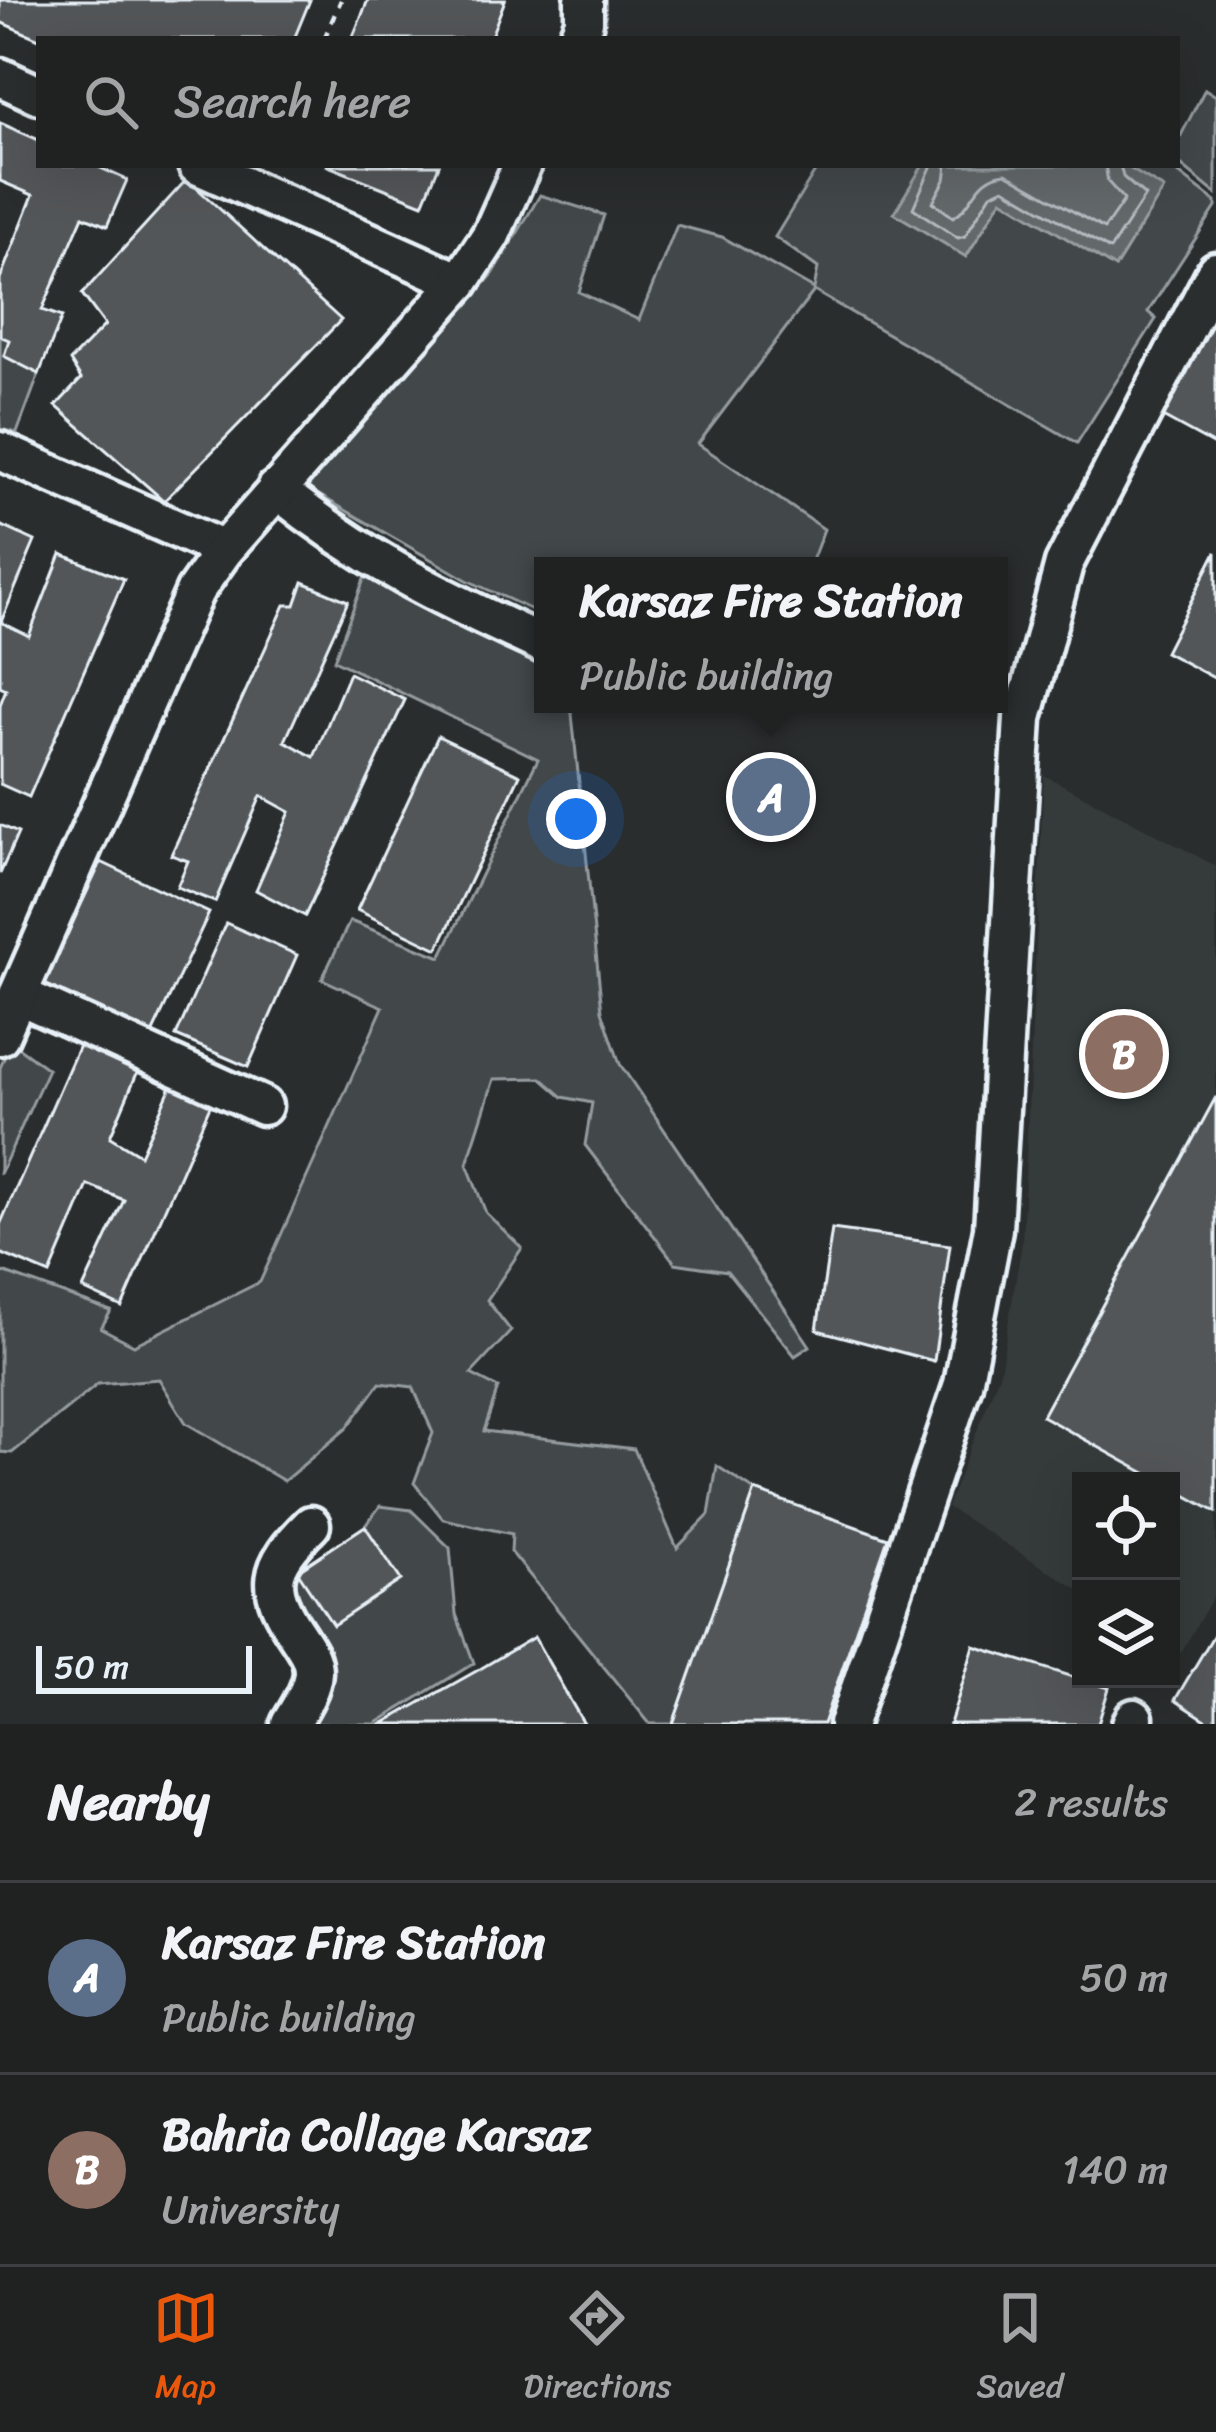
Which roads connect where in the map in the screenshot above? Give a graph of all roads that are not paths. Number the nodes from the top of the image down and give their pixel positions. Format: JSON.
{"nodes":[{"id":1,"x":584,"y":0,"type":"edge"},
{"id":2,"x":578,"y":36,"type":"edge"},
{"id":3,"x":0,"y":77,"type":"edge"},
{"id":4,"x":36,"y":93,"type":"edge"},
{"id":5,"x":204,"y":168,"type":"edge"},
{"id":6,"x":521,"y":168,"type":"edge"},
{"id":7,"x":1216,"y":271,"type":"edge"},
{"id":8,"x":460,"y":282,"type":"junction"},
{"id":9,"x":0,"y":451,"type":"edge"},
{"id":10,"x":276,"y":489,"type":"junction"},
{"id":11,"x":224,"y":550,"type":"junction"},
{"id":12,"x":534,"y":640,"type":"edge"},
{"id":13,"x":18,"y":994,"type":"junction"},
{"id":14,"x":0,"y":1036,"type":"edge"},
{"id":15,"x":263,"y":1106,"type":"dead end"},
{"id":16,"x":311,"y":1525,"type":"dead end"},
{"id":17,"x":290,"y":1724,"type":"edge"},
{"id":18,"x":848,"y":1724,"type":"edge"}],
"edges":[{"from":1,"to":2,"type":"street"},
{"from":3,"to":4,"type":"street"},
{"from":5,"to":8,"type":"street"},
{"from":6,"to":8,"type":"street"},
{"from":7,"to":18,"type":"street"},
{"from":8,"to":10,"type":"street"},
{"from":9,"to":11,"type":"street"},
{"from":10,"to":11,"type":"street"},
{"from":10,"to":12,"type":"street"},
{"from":11,"to":13,"type":"street"},
{"from":13,"to":14,"type":"street"},
{"from":13,"to":15,"type":"street"},
{"from":16,"to":17,"type":"street"}]}
